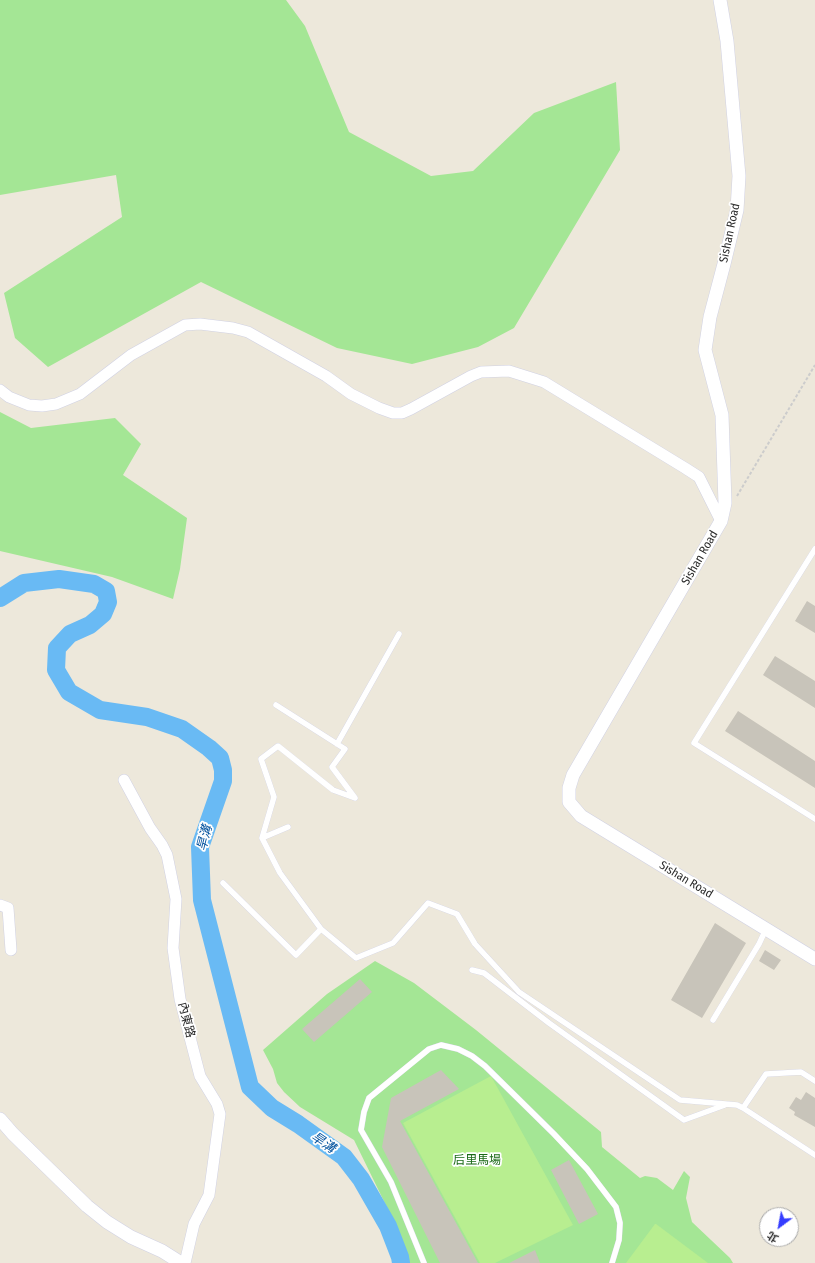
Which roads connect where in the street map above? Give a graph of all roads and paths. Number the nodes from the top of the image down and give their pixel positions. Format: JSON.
{"nodes":[{"id":1,"x":720,"y":0,"type":"edge"},
{"id":2,"x":815,"y":365,"type":"edge"},
{"id":3,"x":0,"y":390,"type":"edge"},
{"id":4,"x":734,"y":500,"type":"dead end"},
{"id":5,"x":721,"y":521,"type":"junction"},
{"id":6,"x":815,"y":549,"type":"edge"},
{"id":7,"x":399,"y":634,"type":"dead end"},
{"id":8,"x":276,"y":705,"type":"dead end"},
{"id":9,"x":337,"y":744,"type":"junction"},
{"id":10,"x":124,"y":780,"type":"dead end"},
{"id":11,"x":815,"y":819,"type":"edge"},
{"id":12,"x":288,"y":827,"type":"dead end"},
{"id":13,"x":262,"y":838,"type":"junction"},
{"id":14,"x":223,"y":883,"type":"dead end"},
{"id":15,"x":0,"y":906,"type":"edge"},
{"id":16,"x":321,"y":929,"type":"junction"},
{"id":17,"x":766,"y":929,"type":"junction"},
{"id":18,"x":11,"y":950,"type":"dead end"},
{"id":19,"x":815,"y":958,"type":"edge"},
{"id":20,"x":472,"y":970,"type":"dead end"},
{"id":21,"x":713,"y":1020,"type":"dead end"},
{"id":22,"x":815,"y":1081,"type":"edge"},
{"id":23,"x":728,"y":1105,"type":"junction"},
{"id":24,"x":744,"y":1108,"type":"junction"},
{"id":25,"x":0,"y":1119,"type":"edge"},
{"id":26,"x":815,"y":1155,"type":"edge"},
{"id":27,"x":182,"y":1263,"type":"edge"},
{"id":28,"x":185,"y":1263,"type":"edge"},
{"id":29,"x":424,"y":1263,"type":"edge"},
{"id":30,"x":612,"y":1263,"type":"edge"}],
"edges":[{"from":1,"to":5,"type":"street","name":"Sishan Road"},
{"from":2,"to":4,"type":"path"},
{"from":3,"to":5,"type":"street"},
{"from":5,"to":17,"type":"street","name":"Sishan Road"},
{"from":6,"to":11,"type":"lane"},
{"from":7,"to":9,"type":"lane"},
{"from":8,"to":9,"type":"lane"},
{"from":9,"to":13,"type":"lane"},
{"from":10,"to":28,"type":"street","name":"內東路"},
{"from":12,"to":13,"type":"lane"},
{"from":13,"to":16,"type":"lane"},
{"from":14,"to":16,"type":"lane"},
{"from":15,"to":18,"type":"street"},
{"from":16,"to":23,"type":"lane"},
{"from":17,"to":19,"type":"street","name":"Sishan Road"},
{"from":17,"to":21,"type":"lane"},
{"from":20,"to":23,"type":"lane"},
{"from":22,"to":24,"type":"lane"},
{"from":23,"to":24,"type":"lane"},
{"from":24,"to":26,"type":"lane"},
{"from":25,"to":27,"type":"street"},
{"from":29,"to":30,"type":"lane"}]}
